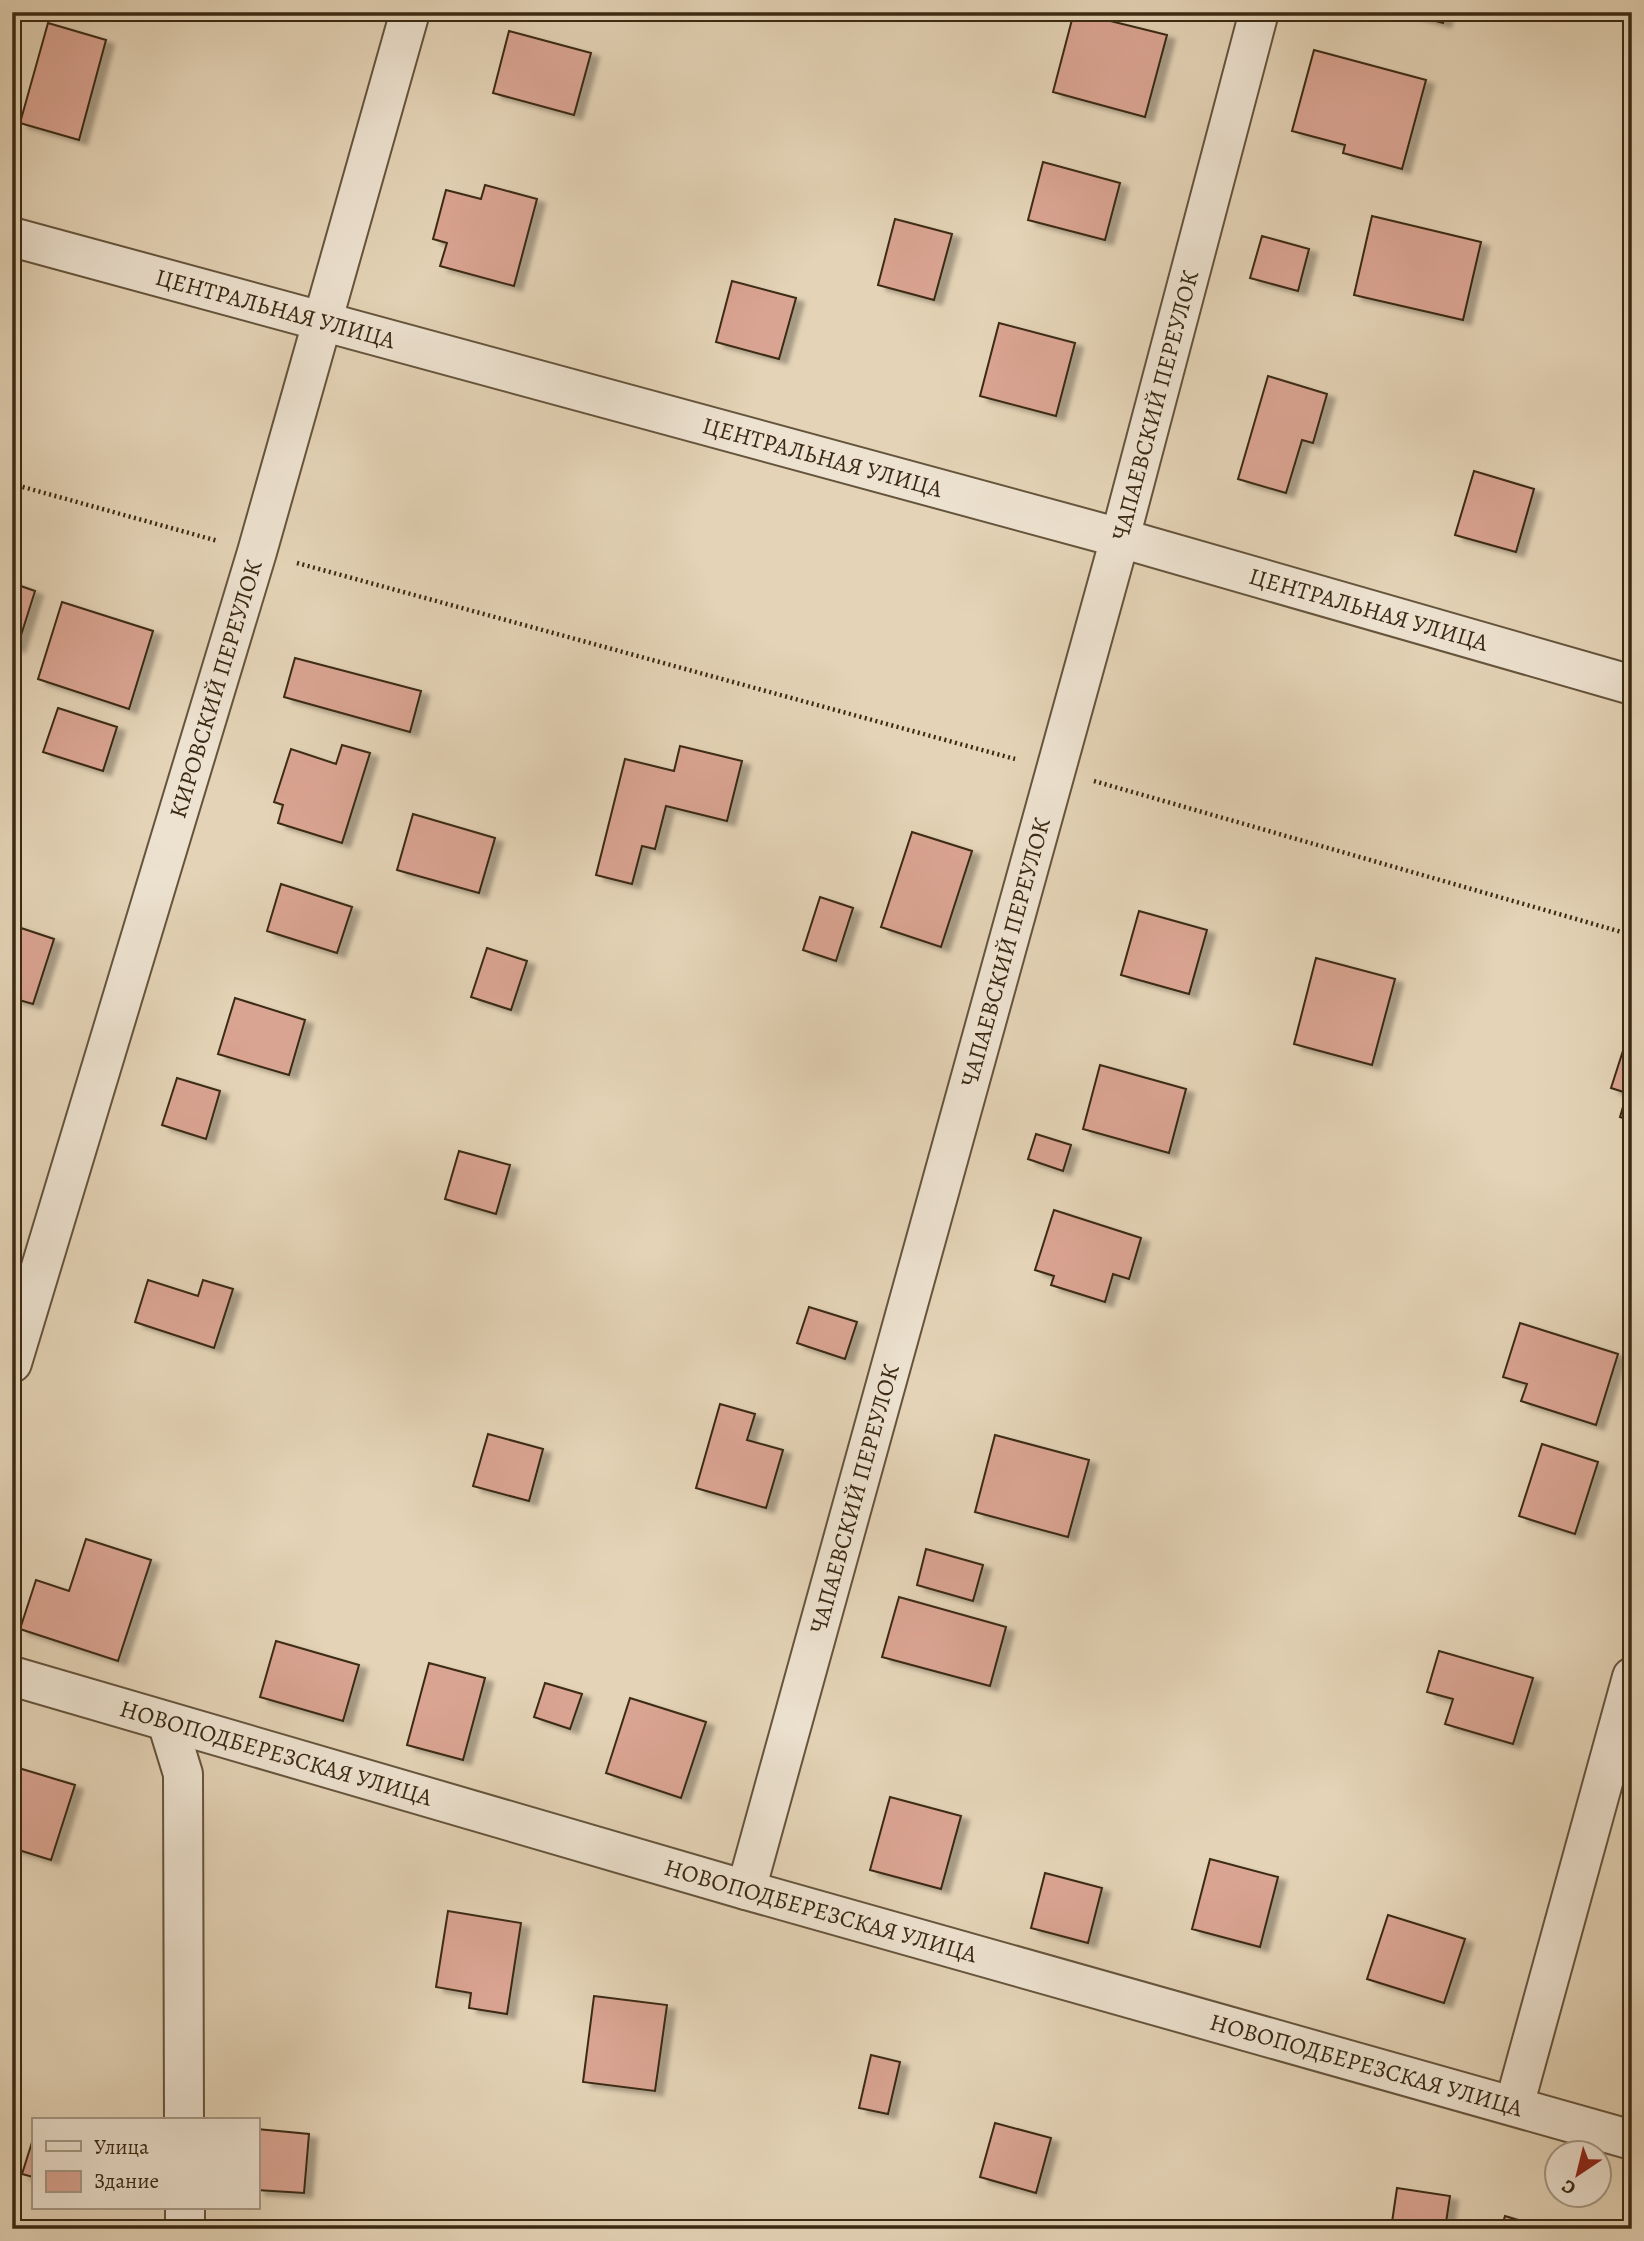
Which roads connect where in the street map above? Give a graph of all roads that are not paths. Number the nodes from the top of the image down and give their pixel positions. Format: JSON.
{"nodes":[{"id":1,"x":411,"y":12,"type":"edge"},
{"id":2,"x":1259,"y":12,"type":"edge"},
{"id":3,"x":12,"y":237,"type":"edge"},
{"id":4,"x":323,"y":321,"type":"junction"},
{"id":5,"x":1120,"y":538,"type":"junction"},
{"id":6,"x":1632,"y":685,"type":"edge"},
{"id":7,"x":12,"y":1363,"type":"edge"},
{"id":8,"x":12,"y":1676,"type":"edge"},
{"id":9,"x":1632,"y":1676,"type":"edge"},
{"id":10,"x":167,"y":1722,"type":"junction"},
{"id":11,"x":746,"y":1890,"type":"junction"},
{"id":12,"x":1514,"y":2106,"type":"junction"},
{"id":13,"x":184,"y":2118,"type":"edge"},
{"id":14,"x":1632,"y":2140,"type":"edge"},
{"id":15,"x":185,"y":2210,"type":"edge"},
{"id":16,"x":185,"y":2229,"type":"edge"}],
"edges":[{"from":1,"to":4,"type":"street","name":"КИРОВСКИЙ ПЕРЕУЛОК"},
{"from":2,"to":5,"type":"street","name":"ЧАПАЕВСКИЙ ПЕРЕУЛОК"},
{"from":3,"to":4,"type":"street","name":"ЦЕНТРАЛЬНАЯ УЛИЦА"},
{"from":4,"to":5,"type":"street","name":"ЦЕНТРАЛЬНАЯ УЛИЦА"},
{"from":4,"to":7,"type":"street","name":"КИРОВСКИЙ ПЕРЕУЛОК"},
{"from":5,"to":6,"type":"street","name":"ЦЕНТРАЛЬНАЯ УЛИЦА"},
{"from":5,"to":11,"type":"street","name":"ЧАПАЕВСКИЙ ПЕРЕУЛОК"},
{"from":8,"to":10,"type":"street","name":"НОВОПОДБЕРЕЗСКАЯ УЛИЦА"},
{"from":9,"to":12,"type":"street"},
{"from":10,"to":11,"type":"street","name":"НОВОПОДБЕРЕЗСКАЯ УЛИЦА"},
{"from":10,"to":13,"type":"street"},
{"from":11,"to":12,"type":"street","name":"НОВОПОДБЕРЕЗСКАЯ УЛИЦА"},
{"from":12,"to":14,"type":"street","name":"НОВОПОДБЕРЕЗСКАЯ УЛИЦА"},
{"from":15,"to":16,"type":"street"}]}
